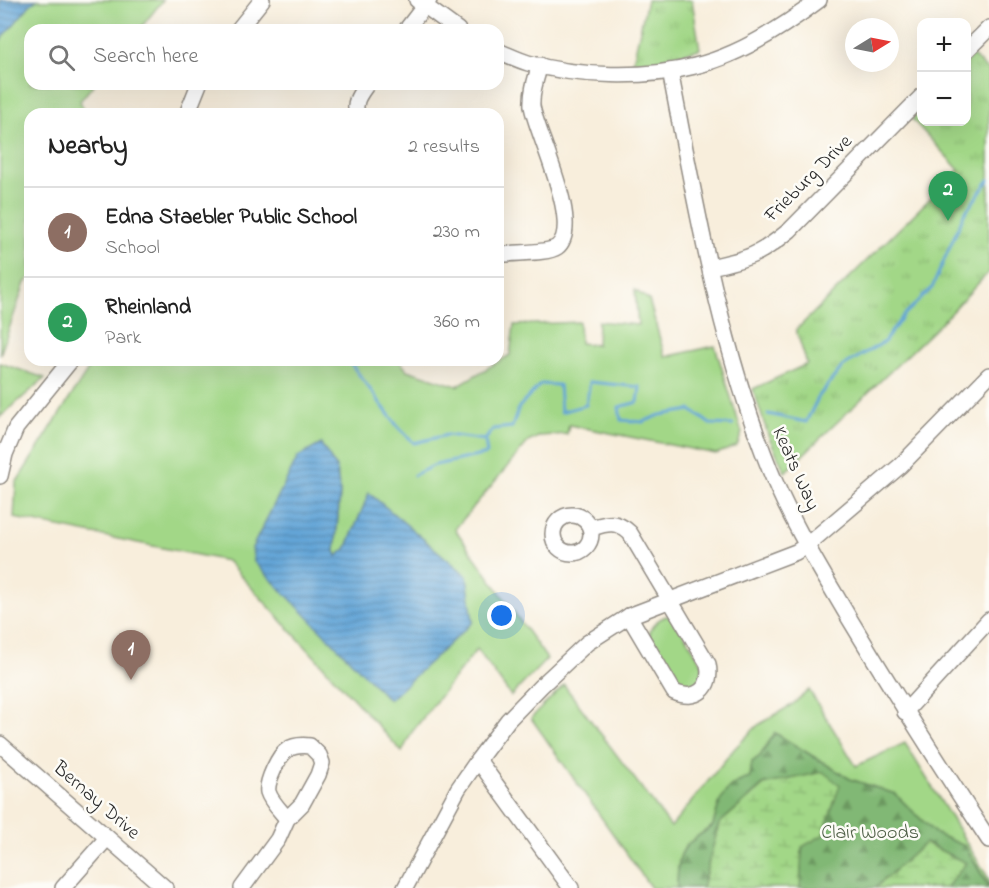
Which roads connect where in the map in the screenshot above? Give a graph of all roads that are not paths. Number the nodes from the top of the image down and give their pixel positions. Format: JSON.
{"nodes":[{"id":1,"x":262,"y":0,"type":"edge"},
{"id":2,"x":819,"y":0,"type":"edge"},
{"id":3,"x":423,"y":2,"type":"edge"},
{"id":4,"x":243,"y":24,"type":"edge"},
{"id":5,"x":410,"y":24,"type":"edge"},
{"id":6,"x":450,"y":24,"type":"edge"},
{"id":7,"x":989,"y":28,"type":"edge"},
{"id":8,"x":971,"y":46,"type":"edge"},
{"id":9,"x":504,"y":53,"type":"edge"},
{"id":10,"x":540,"y":65,"type":"junction"},
{"id":11,"x":670,"y":71,"type":"junction"},
{"id":12,"x":197,"y":90,"type":"edge"},
{"id":13,"x":362,"y":90,"type":"edge"},
{"id":14,"x":917,"y":100,"type":"edge"},
{"id":15,"x":189,"y":108,"type":"edge"},
{"id":16,"x":356,"y":108,"type":"edge"},
{"id":17,"x":504,"y":254,"type":"edge"},
{"id":18,"x":710,"y":267,"type":"junction"},
{"id":19,"x":66,"y":366,"type":"edge"},
{"id":20,"x":989,"y":375,"type":"edge"},
{"id":21,"x":0,"y":476,"type":"edge"},
{"id":22,"x":591,"y":528,"type":"dead end"},
{"id":23,"x":807,"y":546,"type":"junction"},
{"id":24,"x":670,"y":602,"type":"junction"},
{"id":25,"x":629,"y":616,"type":"junction"},
{"id":26,"x":989,"y":620,"type":"edge"},
{"id":27,"x":905,"y":712,"type":"junction"},
{"id":28,"x":2,"y":750,"type":"edge"},
{"id":29,"x":478,"y":760,"type":"junction"},
{"id":30,"x":287,"y":819,"type":"junction"},
{"id":31,"x":107,"y":838,"type":"junction"},
{"id":32,"x":988,"y":838,"type":"edge"},
{"id":33,"x":63,"y":888,"type":"edge"},
{"id":34,"x":165,"y":888,"type":"edge"},
{"id":35,"x":242,"y":888,"type":"edge"},
{"id":36,"x":405,"y":888,"type":"edge"},
{"id":37,"x":571,"y":888,"type":"edge"}],
"edges":[{"from":1,"to":4,"type":"street"},
{"from":2,"to":11,"type":"street"},
{"from":3,"to":5,"type":"street"},
{"from":3,"to":6,"type":"street"},
{"from":7,"to":8,"type":"street"},
{"from":9,"to":10,"type":"street"},
{"from":10,"to":11,"type":"street"},
{"from":10,"to":17,"type":"street"},
{"from":11,"to":18,"type":"street","name":"Keats Way"},
{"from":12,"to":15,"type":"street"},
{"from":13,"to":16,"type":"street"},
{"from":14,"to":18,"type":"street","name":"Frieburg Drive"},
{"from":18,"to":23,"type":"street","name":"Keats Way"},
{"from":19,"to":21,"type":"street"},
{"from":20,"to":23,"type":"street"},
{"from":22,"to":24,"type":"street"},
{"from":23,"to":24,"type":"street"},
{"from":23,"to":27,"type":"street","name":"Keats Way"},
{"from":24,"to":25,"type":"street"},
{"from":24,"to":25,"type":"street"},
{"from":25,"to":29,"type":"street"},
{"from":26,"to":27,"type":"street"},
{"from":27,"to":32,"type":"street","name":"Keats Way"},
{"from":28,"to":31,"type":"street","name":"Bernay Drive"},
{"from":29,"to":36,"type":"street"},
{"from":29,"to":37,"type":"street"},
{"from":30,"to":30,"type":"street"},
{"from":30,"to":35,"type":"street"},
{"from":31,"to":33,"type":"street"},
{"from":31,"to":34,"type":"street","name":"Bernay Drive"}]}
